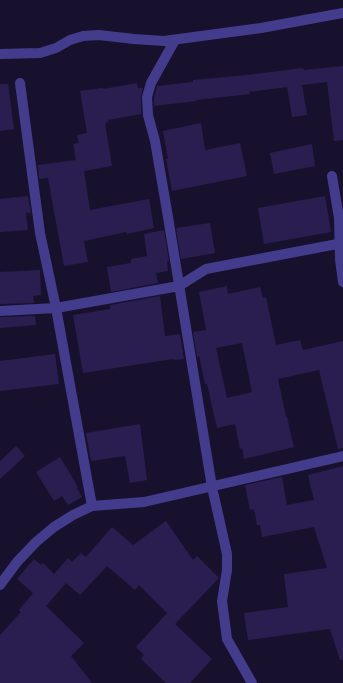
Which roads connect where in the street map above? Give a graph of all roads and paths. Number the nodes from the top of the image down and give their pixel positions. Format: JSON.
{"nodes":[{"id":1,"x":343,"y":13,"type":"edge"},
{"id":2,"x":176,"y":40,"type":"junction"},
{"id":3,"x":0,"y":54,"type":"edge"},
{"id":4,"x":20,"y":83,"type":"dead end"},
{"id":5,"x":332,"y":176,"type":"dead end"},
{"id":6,"x":343,"y":243,"type":"edge"},
{"id":7,"x":343,"y":282,"type":"edge"},
{"id":8,"x":179,"y":286,"type":"junction"},
{"id":9,"x":56,"y":308,"type":"junction"},
{"id":10,"x":0,"y":311,"type":"edge"},
{"id":11,"x":343,"y":456,"type":"edge"},
{"id":12,"x":212,"y":487,"type":"junction"},
{"id":13,"x":92,"y":506,"type":"junction"},
{"id":14,"x":0,"y":585,"type":"edge"},
{"id":15,"x":252,"y":683,"type":"edge"}],
"edges":[{"from":1,"to":2,"type":"street"},
{"from":2,"to":3,"type":"street"},
{"from":2,"to":8,"type":"street"},
{"from":4,"to":9,"type":"street"},
{"from":5,"to":7,"type":"street"},
{"from":6,"to":8,"type":"street"},
{"from":8,"to":9,"type":"street"},
{"from":8,"to":12,"type":"street"},
{"from":9,"to":10,"type":"street"},
{"from":9,"to":13,"type":"street"},
{"from":11,"to":12,"type":"street"},
{"from":12,"to":13,"type":"street"},
{"from":12,"to":15,"type":"street"},
{"from":13,"to":14,"type":"street"}]}
